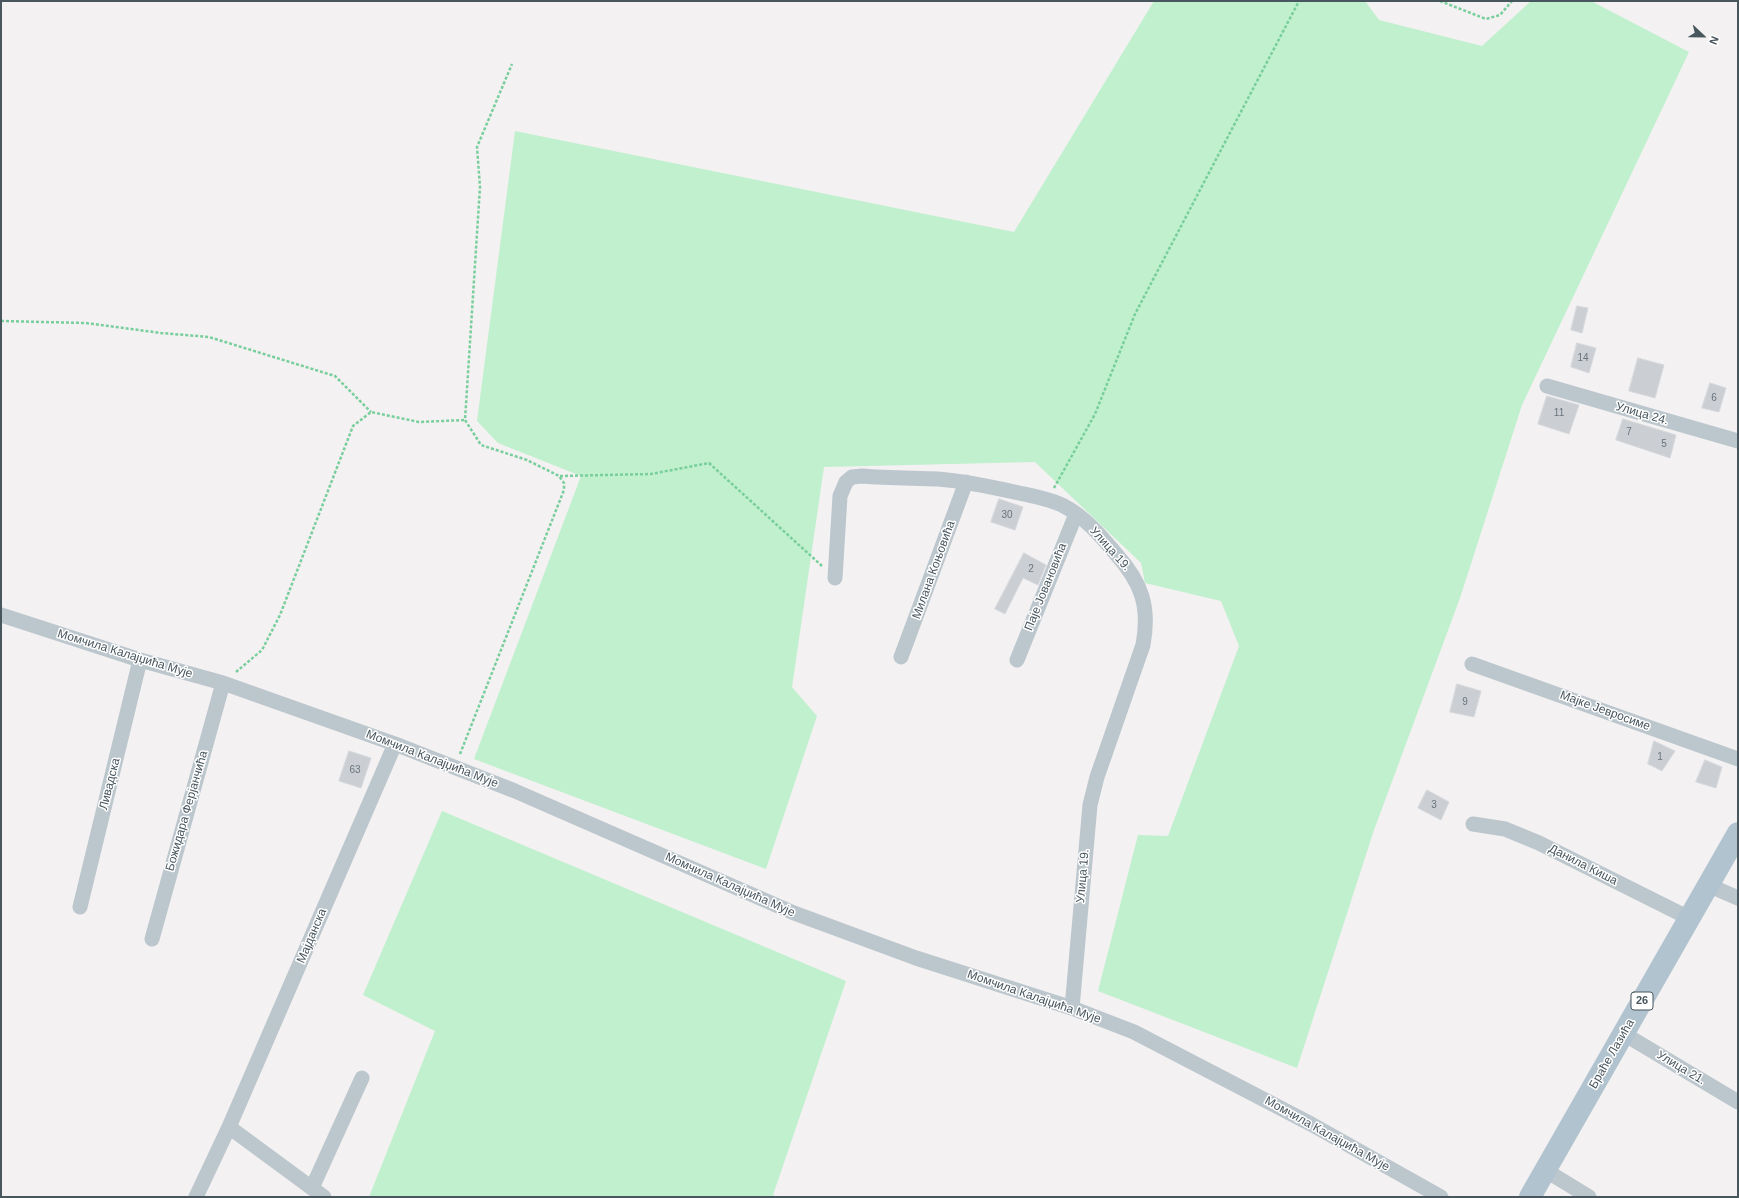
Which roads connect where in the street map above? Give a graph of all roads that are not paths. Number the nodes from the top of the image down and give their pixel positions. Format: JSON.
{"nodes":[{"id":1,"x":1547,"y":386,"type":"dead end"},
{"id":2,"x":1738,"y":441,"type":"edge"},
{"id":3,"x":966,"y":482,"type":"junction"},
{"id":4,"x":1076,"y":514,"type":"junction"},
{"id":5,"x":835,"y":578,"type":"road end"},
{"id":6,"x":1,"y":615,"type":"edge"},
{"id":7,"x":902,"y":657,"type":"dead end"},
{"id":8,"x":140,"y":660,"type":"junction"},
{"id":9,"x":1017,"y":660,"type":"dead end"},
{"id":10,"x":1472,"y":664,"type":"dead end"},
{"id":11,"x":223,"y":683,"type":"junction"},
{"id":12,"x":396,"y":744,"type":"junction"},
{"id":13,"x":1738,"y":759,"type":"edge"},
{"id":14,"x":1473,"y":824,"type":"dead end"},
{"id":15,"x":1738,"y":833,"type":"edge"},
{"id":16,"x":1708,"y":885,"type":"junction"},
{"id":17,"x":1738,"y":898,"type":"edge"},
{"id":18,"x":80,"y":907,"type":"dead end"},
{"id":19,"x":1689,"y":918,"type":"junction"},
{"id":20,"x":152,"y":939,"type":"dead end"},
{"id":21,"x":1072,"y":1008,"type":"junction"},
{"id":22,"x":1624,"y":1034,"type":"junction"},
{"id":23,"x":362,"y":1078,"type":"dead end"},
{"id":24,"x":1738,"y":1102,"type":"edge"},
{"id":25,"x":229,"y":1127,"type":"junction"},
{"id":26,"x":1545,"y":1170,"type":"junction"},
{"id":27,"x":312,"y":1188,"type":"junction"},
{"id":28,"x":196,"y":1197,"type":"edge"},
{"id":29,"x":324,"y":1197,"type":"edge"},
{"id":30,"x":1441,"y":1197,"type":"edge"},
{"id":31,"x":1530,"y":1197,"type":"edge"},
{"id":32,"x":1589,"y":1197,"type":"edge"}],
"edges":[{"from":1,"to":2,"type":"street","name":"Улица 24."},
{"from":3,"to":4,"type":"street","name":"Улица 19."},
{"from":3,"to":5,"type":"street","name":"Улица 19."},
{"from":3,"to":7,"type":"street","name":"Милана Коњовића"},
{"from":4,"to":9,"type":"street","name":"Паје Јовановића"},
{"from":4,"to":21,"type":"street","name":"Улица 19."},
{"from":6,"to":8,"type":"street","name":"Момчила Калајџића Мује"},
{"from":8,"to":11,"type":"street","name":"Момчила Калајџића Мује"},
{"from":8,"to":18,"type":"street","name":"Ливадска"},
{"from":10,"to":13,"type":"street","name":"Мајке Јевросиме"},
{"from":11,"to":12,"type":"street","name":"Момчила Калајџића Мује"},
{"from":11,"to":20,"type":"street","name":"Божидара Ферјанчића"},
{"from":12,"to":21,"type":"street","name":"Момчила Калајџића Мује"},
{"from":12,"to":25,"type":"street","name":"Мајданска"},
{"from":14,"to":19,"type":"street","name":"Данила Киша"},
{"from":15,"to":16,"type":"main road","name":"Браће Лазића","number":"26"},
{"from":16,"to":17,"type":"street"},
{"from":16,"to":19,"type":"main road","name":"Браће Лазића","number":"26"},
{"from":19,"to":22,"type":"main road","name":"Браће Лазића","number":"26"},
{"from":21,"to":30,"type":"street","name":"Момчила Калајџића Мује"},
{"from":22,"to":24,"type":"street","name":"Улица 21."},
{"from":22,"to":26,"type":"main road","name":"Браће Лазића","number":"26"},
{"from":23,"to":27,"type":"street"},
{"from":25,"to":27,"type":"street"},
{"from":25,"to":28,"type":"street","name":"Мајданска"},
{"from":26,"to":31,"type":"main road","number":"26"},
{"from":26,"to":32,"type":"street"},
{"from":27,"to":29,"type":"street"}]}
